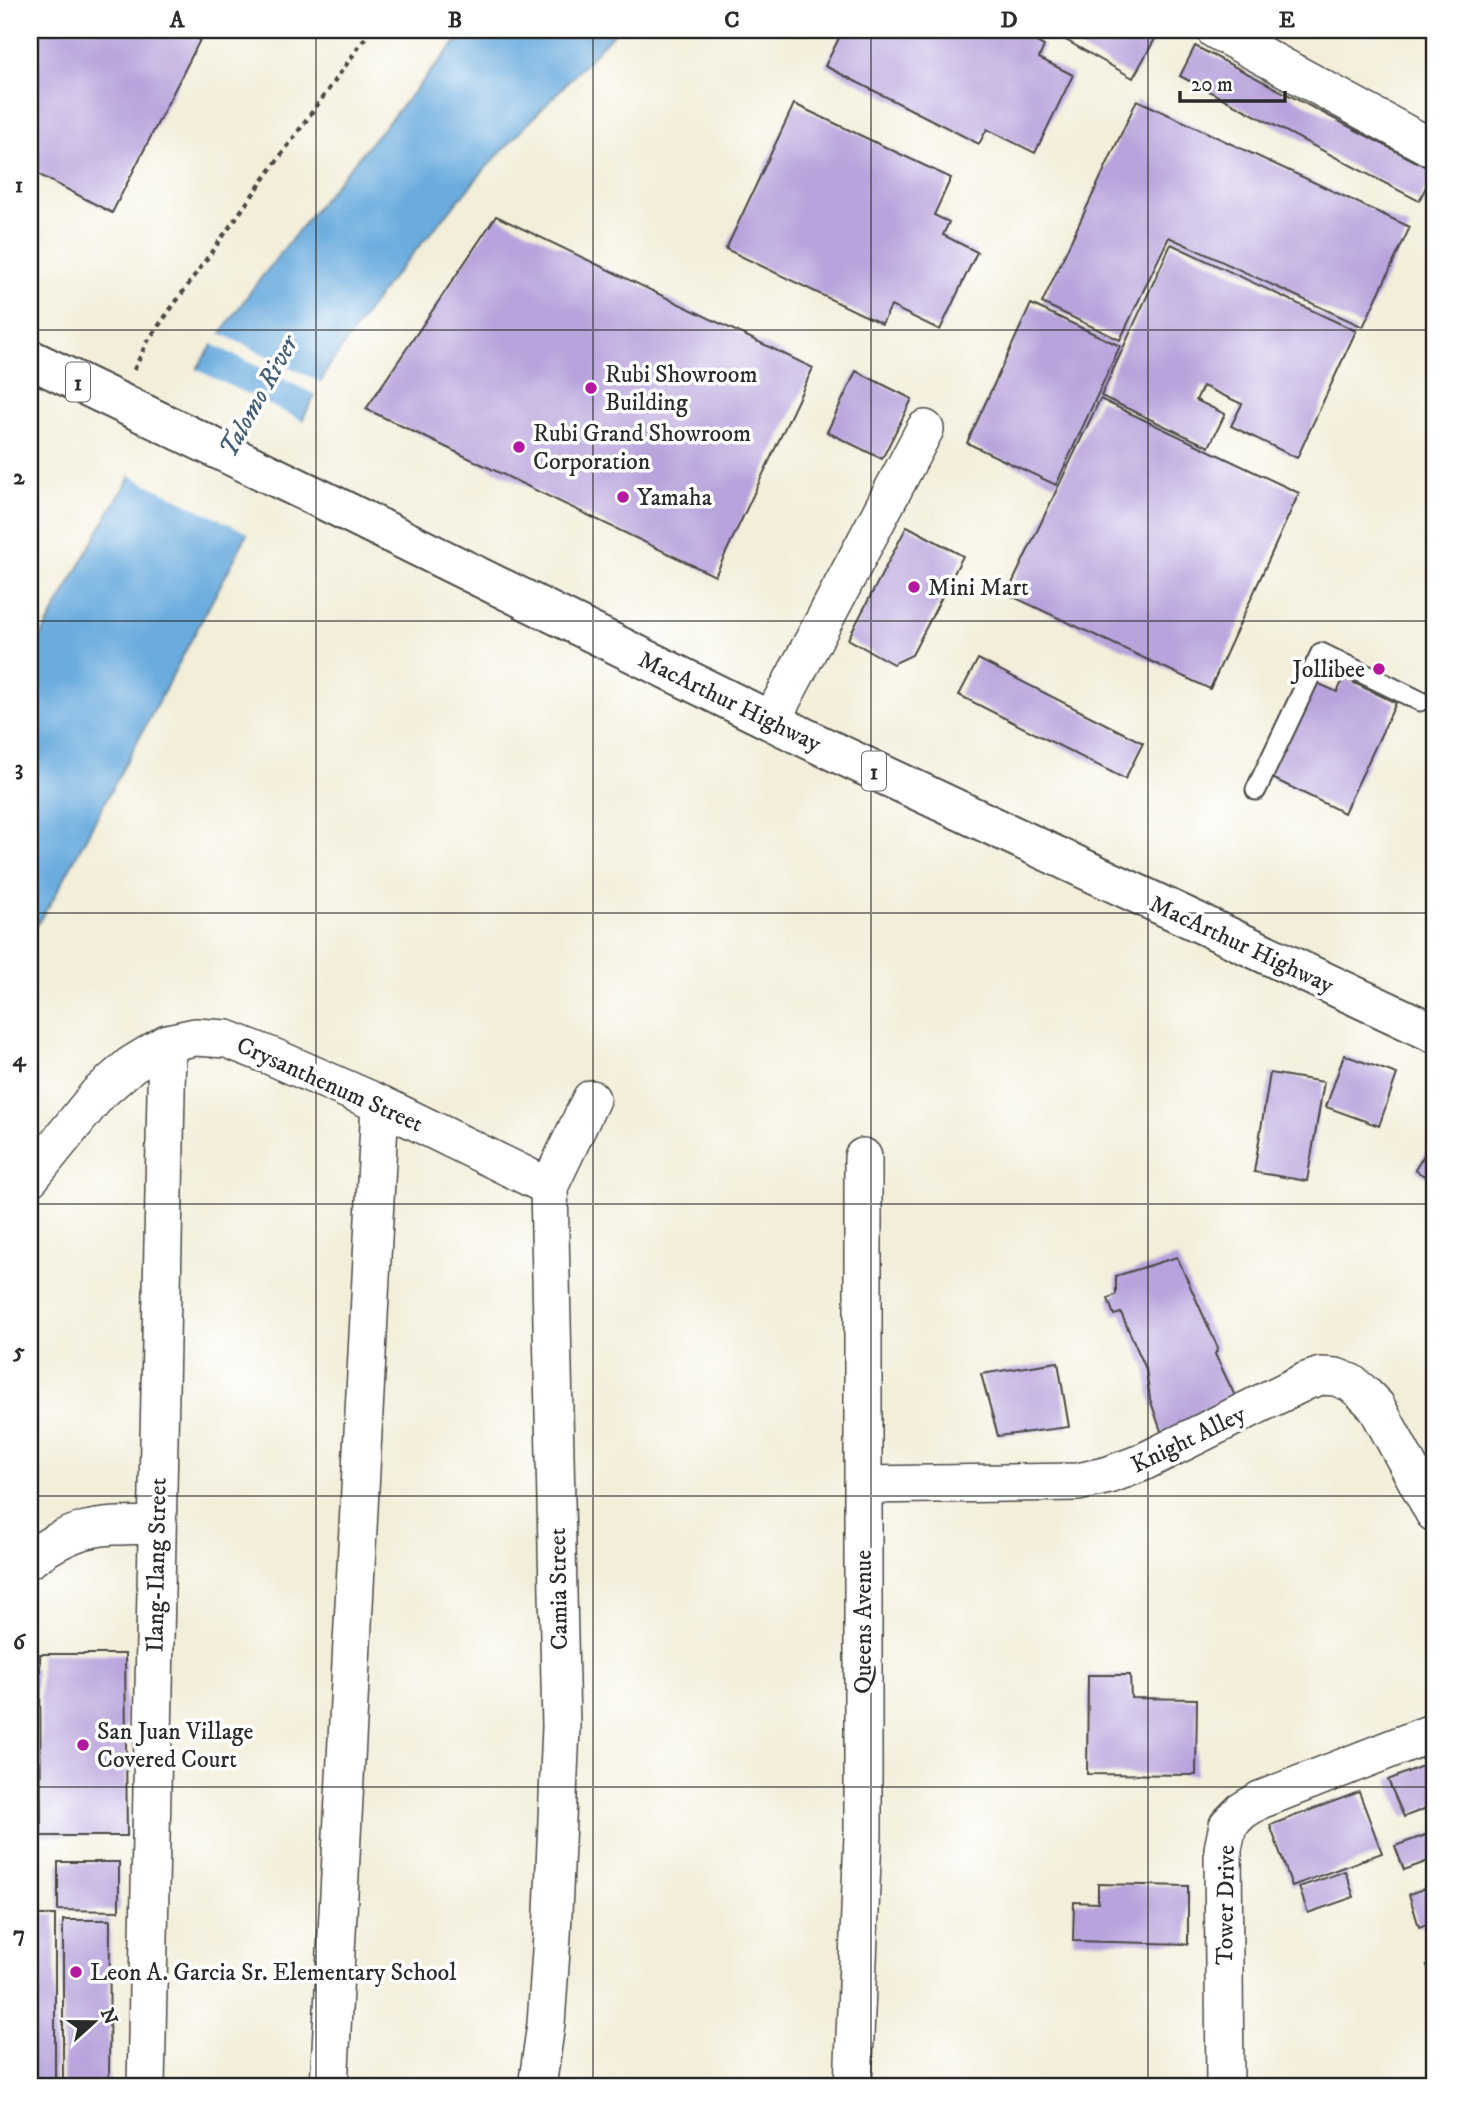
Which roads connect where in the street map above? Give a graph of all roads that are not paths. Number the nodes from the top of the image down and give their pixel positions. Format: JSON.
{"nodes":[{"id":1,"x":1215,"y":30,"type":"edge"},
{"id":2,"x":1434,"y":149,"type":"edge"},
{"id":3,"x":30,"y":359,"type":"edge"},
{"id":4,"x":925,"y":429,"type":"dead end"},
{"id":5,"x":1420,"y":701,"type":"dead end"},
{"id":6,"x":771,"y":721,"type":"junction"},
{"id":7,"x":1256,"y":790,"type":"dead end"},
{"id":8,"x":1434,"y":1033,"type":"edge"},
{"id":9,"x":167,"y":1043,"type":"junction"},
{"id":10,"x":591,"y":1099,"type":"dead end"},
{"id":11,"x":380,"y":1104,"type":"junction"},
{"id":12,"x":863,"y":1157,"type":"dead end"},
{"id":13,"x":30,"y":1178,"type":"edge"},
{"id":14,"x":549,"y":1187,"type":"junction"},
{"id":15,"x":863,"y":1485,"type":"junction"},
{"id":16,"x":1434,"y":1513,"type":"edge"},
{"id":17,"x":156,"y":1525,"type":"junction"},
{"id":18,"x":30,"y":1559,"type":"edge"},
{"id":19,"x":1434,"y":1732,"type":"edge"},
{"id":20,"x":146,"y":2087,"type":"edge"},
{"id":21,"x":328,"y":2087,"type":"edge"},
{"id":22,"x":537,"y":2087,"type":"edge"},
{"id":23,"x":853,"y":2087,"type":"edge"},
{"id":24,"x":1225,"y":2087,"type":"edge"}],
"edges":[{"from":1,"to":2,"type":"street"},
{"from":3,"to":6,"type":"highway","name":"MacArthur Highway","number":"1"},
{"from":4,"to":6,"type":"street"},
{"from":5,"to":7,"type":"lane"},
{"from":6,"to":8,"type":"highway","name":"MacArthur Highway","number":"1"},
{"from":9,"to":11,"type":"street","name":"Crysanthenum Street"},
{"from":9,"to":13,"type":"street","name":"Crysanthenum Street"},
{"from":9,"to":17,"type":"street","name":"Ilang-Ilang Street"},
{"from":10,"to":14,"type":"street","name":"Camia Street"},
{"from":11,"to":14,"type":"street","name":"Crysanthenum Street"},
{"from":11,"to":21,"type":"street"},
{"from":12,"to":15,"type":"street","name":"Queens Avenue"},
{"from":14,"to":22,"type":"street","name":"Camia Street"},
{"from":15,"to":16,"type":"street","name":"Knight Alley"},
{"from":15,"to":23,"type":"street","name":"Queens Avenue"},
{"from":17,"to":18,"type":"street"},
{"from":17,"to":20,"type":"street","name":"Ilang-Ilang Street"},
{"from":19,"to":24,"type":"street","name":"Tower Drive"}]}
